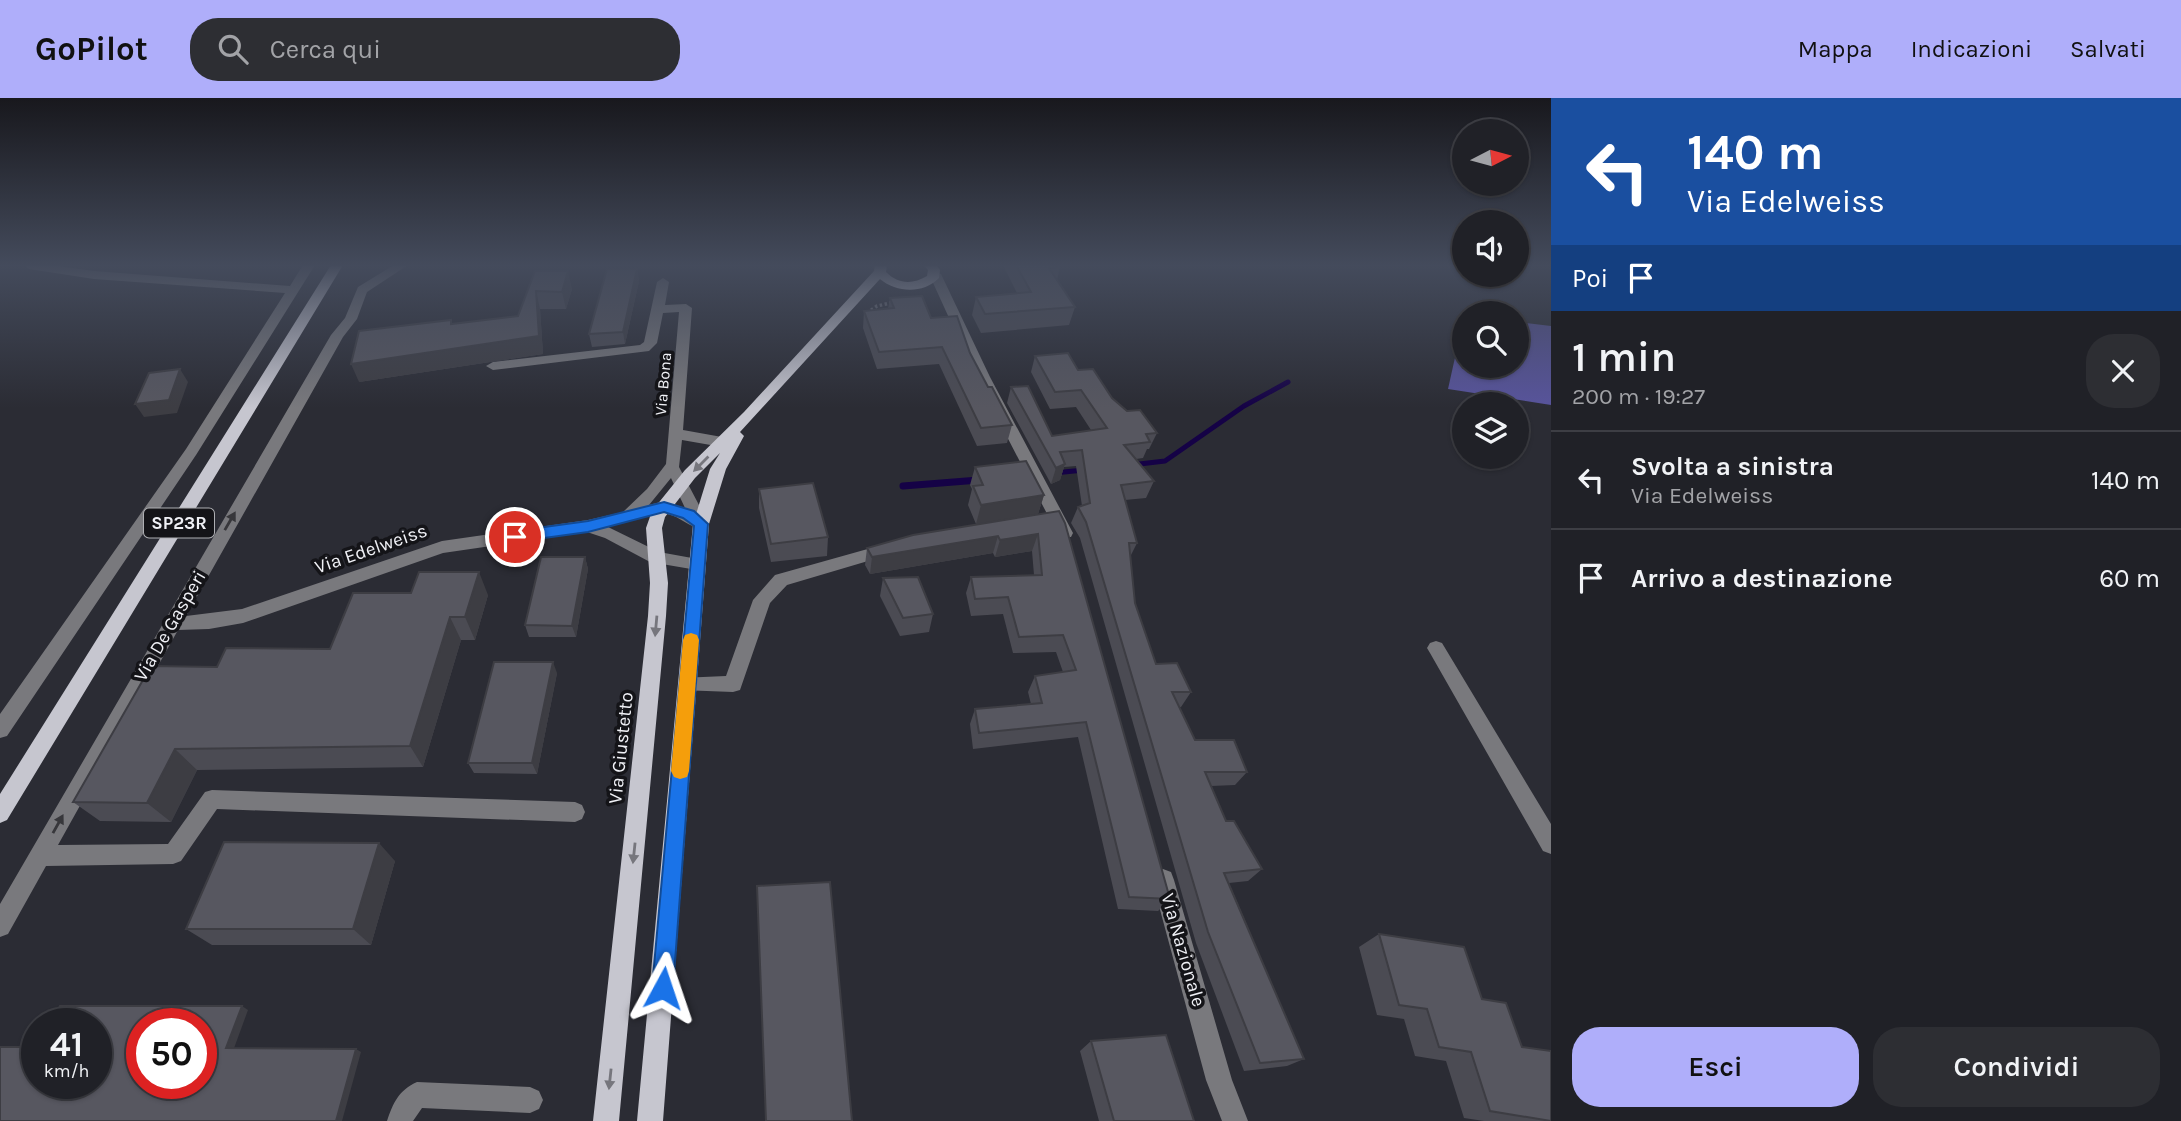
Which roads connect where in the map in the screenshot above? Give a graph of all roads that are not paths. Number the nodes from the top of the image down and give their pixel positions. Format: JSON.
{"nodes":[{"id":1,"x":280,"y":313,"type":"edge"},
{"id":2,"x":308,"y":313,"type":"edge"},
{"id":3,"x":353,"y":313,"type":"edge"},
{"id":4,"x":657,"y":313,"type":"edge"},
{"id":5,"x":686,"y":313,"type":"edge"},
{"id":6,"x":844,"y":313,"type":"edge"},
{"id":7,"x":954,"y":313,"type":"edge"},
{"id":8,"x":493,"y":366,"type":"dead end"},
{"id":9,"x":749,"y":415,"type":"junction"},
{"id":10,"x":676,"y":434,"type":"junction"},
{"id":11,"x":722,"y":443,"type":"junction"},
{"id":12,"x":673,"y":464,"type":"junction"},
{"id":13,"x":681,"y":486,"type":"junction"},
{"id":14,"x":664,"y":507,"type":"junction"},
{"id":15,"x":624,"y":517,"type":"junction"},
{"id":16,"x":701,"y":524,"type":"junction"},
{"id":17,"x":588,"y":526,"type":"junction"},
{"id":18,"x":909,"y":543,"type":"edge"},
{"id":19,"x":1072,"y":552,"type":"edge"},
{"id":20,"x":656,"y":558,"type":"junction"},
{"id":21,"x":697,"y":564,"type":"junction"},
{"id":22,"x":171,"y":623,"type":"junction"},
{"id":23,"x":1436,"y":648,"type":"dead end"},
{"id":24,"x":687,"y":684,"type":"junction"},
{"id":25,"x":0,"y":730,"type":"edge"},
{"id":26,"x":20,"y":781,"type":"junction"},
{"id":27,"x":0,"y":805,"type":"edge"},
{"id":28,"x":0,"y":813,"type":"edge"},
{"id":29,"x":575,"y":813,"type":"dead end"},
{"id":30,"x":1551,"y":844,"type":"edge"},
{"id":31,"x":40,"y":856,"type":"junction"},
{"id":32,"x":1160,"y":868,"type":"edge"},
{"id":33,"x":0,"y":926,"type":"edge"},
{"id":34,"x":530,"y":1100,"type":"dead end"},
{"id":35,"x":400,"y":1121,"type":"edge"},
{"id":36,"x":606,"y":1121,"type":"edge"},
{"id":37,"x":650,"y":1121,"type":"edge"},
{"id":38,"x":1235,"y":1121,"type":"edge"}],
"edges":[{"from":1,"to":25,"type":"street"},
{"from":2,"to":26,"type":"main road","number":"SP23R"},
{"from":22,"to":3,"type":"street","name":"Via De Gasperi","one_way":true},
{"from":4,"to":8,"type":"street"},
{"from":5,"to":10,"type":"street","name":"Via Bona"},
{"from":6,"to":9,"type":"main road","name":"Via Giustetto"},
{"from":7,"to":19,"type":"street"},
{"from":9,"to":11,"type":"main road","name":"Via Giustetto"},
{"from":9,"to":16,"type":"main road","name":"Via Giustetto"},
{"from":10,"to":11,"type":"street"},
{"from":10,"to":12,"type":"street","name":"Via Bona"},
{"from":11,"to":13,"type":"main road","name":"Via Giustetto","one_way":true},
{"from":12,"to":13,"type":"street"},
{"from":12,"to":15,"type":"street"},
{"from":13,"to":14,"type":"main road","name":"Via Giustetto"},
{"from":13,"to":16,"type":"street"},
{"from":14,"to":15,"type":"street","name":"Via Edelweiss"},
{"from":14,"to":16,"type":"street"},
{"from":14,"to":20,"type":"main road","name":"Via Giustetto"},
{"from":15,"to":17,"type":"street","name":"Via Edelweiss"},
{"from":16,"to":21,"type":"main road","name":"Via Giustetto"},
{"from":17,"to":20,"type":"street"},
{"from":17,"to":22,"type":"street","name":"Via Edelweiss"},
{"from":18,"to":24,"type":"street"},
{"from":20,"to":21,"type":"street"},
{"from":20,"to":36,"type":"main road","name":"Via Giustetto","one_way":true},
{"from":21,"to":24,"type":"main road","name":"Via Giustetto"},
{"from":31,"to":22,"type":"street","name":"Via De Gasperi","one_way":true},
{"from":23,"to":30,"type":"street"},
{"from":24,"to":37,"type":"main road","name":"Via Giustetto"},
{"from":26,"to":27,"type":"main road"},
{"from":26,"to":28,"type":"main road","number":"SP23R"},
{"from":29,"to":31,"type":"street"},
{"from":31,"to":33,"type":"street","name":"Via De Gasperi"},
{"from":32,"to":38,"type":"street","name":"Via Nazionale"},
{"from":34,"to":35,"type":"street"}]}
